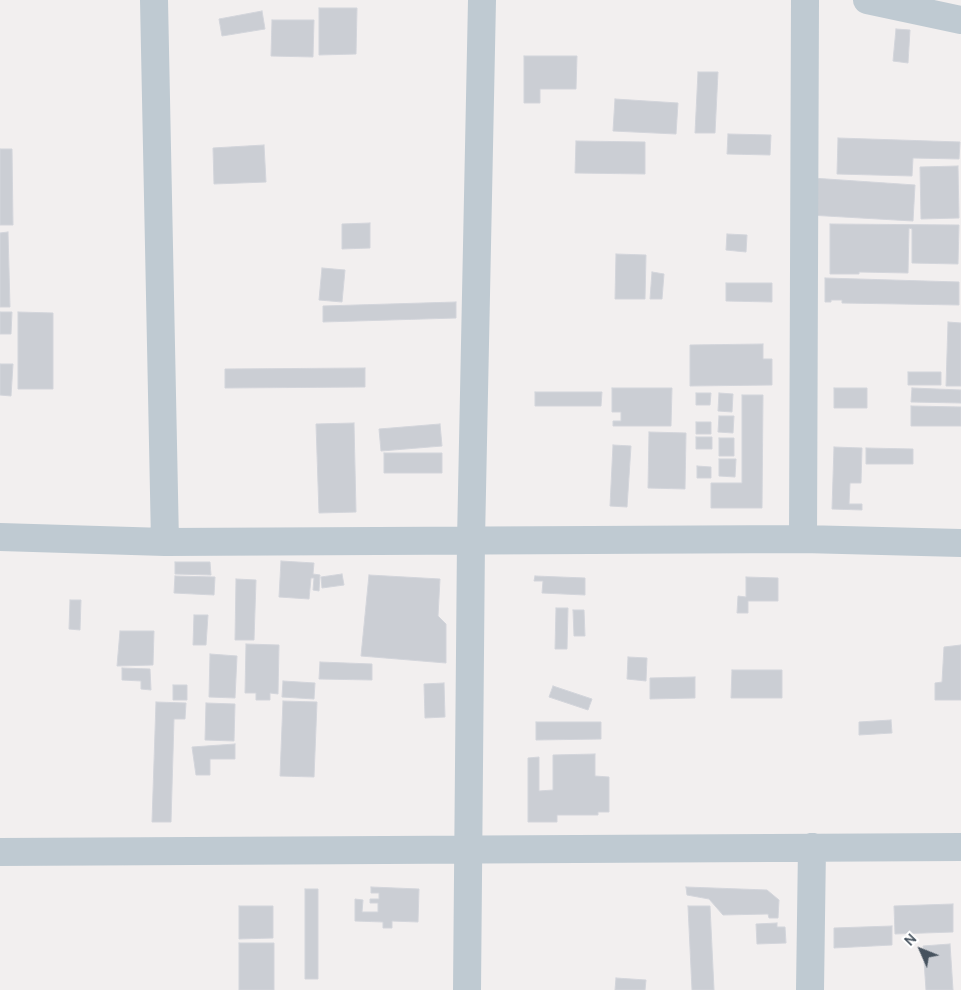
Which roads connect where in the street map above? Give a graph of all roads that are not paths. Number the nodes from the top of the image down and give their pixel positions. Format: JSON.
{"nodes":[{"id":1,"x":154,"y":0,"type":"edge"},
{"id":2,"x":482,"y":0,"type":"edge"},
{"id":3,"x":805,"y":0,"type":"edge"},
{"id":4,"x":867,"y":0,"type":"edge"},
{"id":5,"x":961,"y":20,"type":"edge"},
{"id":6,"x":0,"y":538,"type":"edge"},
{"id":7,"x":803,"y":539,"type":"junction"},
{"id":8,"x":471,"y":540,"type":"junction"},
{"id":9,"x":165,"y":542,"type":"junction"},
{"id":10,"x":961,"y":543,"type":"edge"},
{"id":11,"x":961,"y":846,"type":"edge"},
{"id":12,"x":812,"y":847,"type":"junction"},
{"id":13,"x":468,"y":850,"type":"junction"},
{"id":14,"x":0,"y":852,"type":"edge"},
{"id":15,"x":467,"y":990,"type":"edge"},
{"id":16,"x":810,"y":990,"type":"edge"}],
"edges":[{"from":1,"to":9,"type":"street"},
{"from":2,"to":8,"type":"street"},
{"from":3,"to":7,"type":"street"},
{"from":4,"to":5,"type":"street"},
{"from":6,"to":9,"type":"street"},
{"from":7,"to":8,"type":"street"},
{"from":7,"to":10,"type":"street"},
{"from":8,"to":9,"type":"street"},
{"from":8,"to":13,"type":"street"},
{"from":11,"to":12,"type":"street"},
{"from":12,"to":13,"type":"street"},
{"from":12,"to":16,"type":"street"},
{"from":13,"to":14,"type":"street"},
{"from":13,"to":15,"type":"street"}]}
